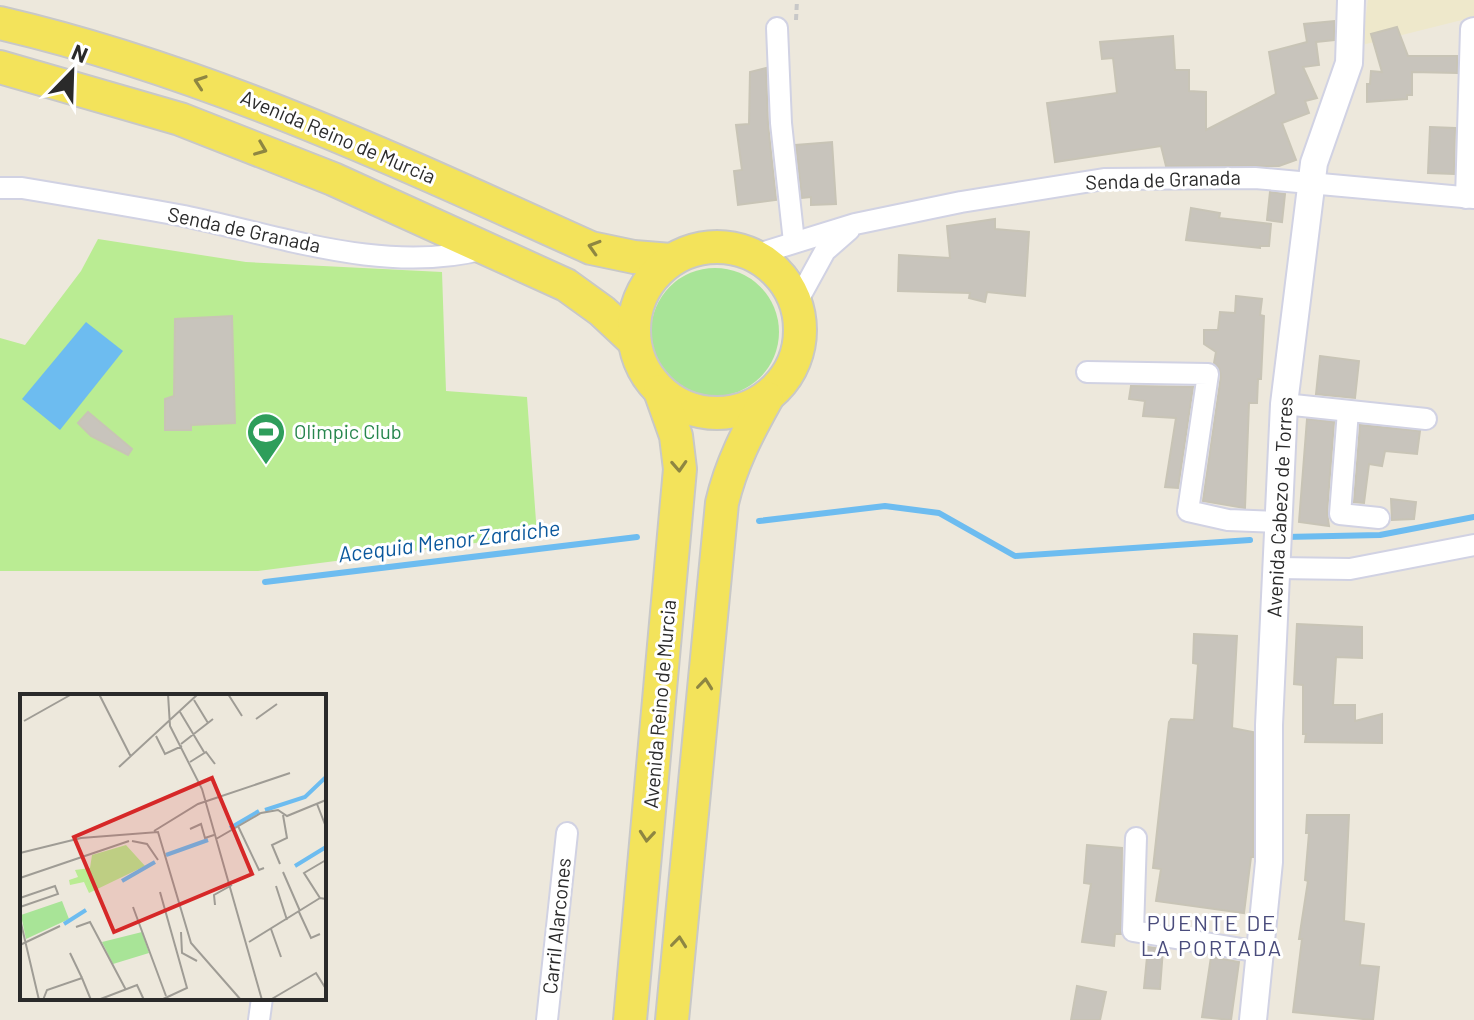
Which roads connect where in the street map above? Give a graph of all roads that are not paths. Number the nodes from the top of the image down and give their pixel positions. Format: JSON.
{"nodes":[{"id":1,"x":1351,"y":0,"type":"edge"},
{"id":2,"x":0,"y":23,"type":"edge"},
{"id":3,"x":777,"y":28,"type":"dead end"},
{"id":4,"x":1474,"y":28,"type":"edge"},
{"id":5,"x":0,"y":67,"type":"edge"},
{"id":6,"x":1311,"y":185,"type":"junction"},
{"id":7,"x":0,"y":188,"type":"edge"},
{"id":8,"x":1470,"y":198,"type":"edge"},
{"id":9,"x":855,"y":224,"type":"junction"},
{"id":10,"x":794,"y":242,"type":"junction"},
{"id":11,"x":488,"y":248,"type":"junction"},
{"id":12,"x":755,"y":255,"type":"junction"},
{"id":13,"x":671,"y":260,"type":"junction"},
{"id":14,"x":797,"y":302,"type":"junction"},
{"id":15,"x":630,"y":353,"type":"junction"},
{"id":16,"x":1087,"y":372,"type":"dead end"},
{"id":17,"x":650,"y":392,"type":"junction"},
{"id":18,"x":767,"y":398,"type":"junction"},
{"id":19,"x":1284,"y":404,"type":"junction"},
{"id":20,"x":1348,"y":411,"type":"junction"},
{"id":21,"x":1426,"y":419,"type":"dead end"},
{"id":22,"x":1379,"y":518,"type":"dead end"},
{"id":23,"x":1279,"y":522,"type":"junction"},
{"id":24,"x":1474,"y":545,"type":"edge"},
{"id":25,"x":1277,"y":568,"type":"junction"},
{"id":26,"x":567,"y":833,"type":"dead end"},
{"id":27,"x":1136,"y":838,"type":"dead end"},
{"id":28,"x":1260,"y":952,"type":"junction"},
{"id":29,"x":262,"y":1000,"type":"edge"},
{"id":30,"x":259,"y":1020,"type":"edge"},
{"id":31,"x":547,"y":1020,"type":"edge"},
{"id":32,"x":630,"y":1020,"type":"edge"},
{"id":33,"x":672,"y":1020,"type":"edge"},
{"id":34,"x":1253,"y":1020,"type":"edge"}],
"edges":[{"from":1,"to":6,"type":"street","name":"Avenida Cabezo de Torres"},
{"from":13,"to":2,"type":"main road","name":"Avenida Reino de Murcia","one_way":true},
{"from":3,"to":10,"type":"street"},
{"from":4,"to":8,"type":"street"},
{"from":5,"to":11,"type":"main road","name":"Avenida Reino de Murcia","one_way":true},
{"from":6,"to":8,"type":"street","name":"Senda de Granada"},
{"from":6,"to":9,"type":"street","name":"Senda de Granada"},
{"from":6,"to":19,"type":"street","name":"Avenida Cabezo de Torres"},
{"from":7,"to":11,"type":"street","name":"Senda de Granada"},
{"from":9,"to":10,"type":"street","name":"Senda de Granada"},
{"from":9,"to":14,"type":"street"},
{"from":10,"to":12,"type":"street","name":"Senda de Granada"},
{"from":11,"to":15,"type":"main road","name":"Avenida Reino de Murcia"},
{"from":12,"to":13,"type":"main road"},
{"from":12,"to":14,"type":"main road"},
{"from":13,"to":15,"type":"main road"},
{"from":14,"to":18,"type":"main road"},
{"from":15,"to":17,"type":"main road"},
{"from":16,"to":23,"type":"street"},
{"from":17,"to":18,"type":"main road"},
{"from":17,"to":32,"type":"main road","name":"Avenida Reino de Murcia","one_way":true},
{"from":33,"to":18,"type":"main road","name":"Avenida Reino de Murcia","one_way":true},
{"from":19,"to":20,"type":"street"},
{"from":19,"to":23,"type":"street","name":"Avenida Cabezo de Torres"},
{"from":20,"to":21,"type":"street"},
{"from":20,"to":22,"type":"street"},
{"from":23,"to":25,"type":"street","name":"Avenida Cabezo de Torres"},
{"from":24,"to":25,"type":"street"},
{"from":25,"to":28,"type":"street","name":"Avenida Cabezo de Torres"},
{"from":26,"to":31,"type":"street","name":"Carril Alarcones"},
{"from":27,"to":28,"type":"street"},
{"from":28,"to":34,"type":"street","name":"Avenida Cabezo de Torres"},
{"from":29,"to":30,"type":"street"}]}
